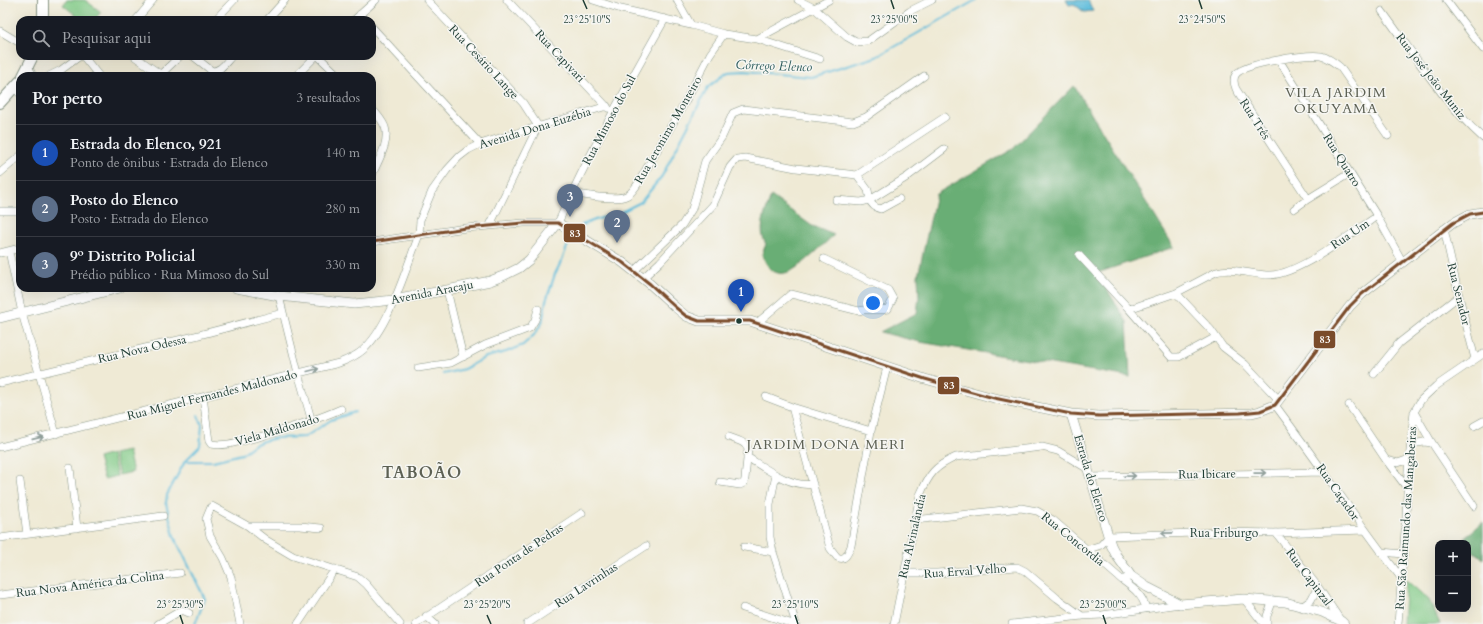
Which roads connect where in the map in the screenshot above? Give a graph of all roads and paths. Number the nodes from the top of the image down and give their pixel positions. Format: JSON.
{"nodes":[{"id":1,"x":43,"y":0,"type":"edge"},
{"id":2,"x":153,"y":0,"type":"edge"},
{"id":3,"x":234,"y":0,"type":"edge"},
{"id":4,"x":286,"y":0,"type":"edge"},
{"id":5,"x":376,"y":0,"type":"edge"},
{"id":6,"x":427,"y":0,"type":"edge"},
{"id":7,"x":507,"y":0,"type":"edge"},
{"id":8,"x":593,"y":0,"type":"edge"},
{"id":9,"x":677,"y":0,"type":"edge"},
{"id":10,"x":798,"y":0,"type":"edge"},
{"id":11,"x":829,"y":0,"type":"edge"},
{"id":12,"x":932,"y":0,"type":"edge"},
{"id":13,"x":1446,"y":0,"type":"edge"},
{"id":14,"x":814,"y":8,"type":"junction"},
{"id":15,"x":1382,"y":11,"type":"dead end"},
{"id":16,"x":360,"y":14,"type":"edge"},
{"id":17,"x":43,"y":16,"type":"edge"},
{"id":18,"x":139,"y":16,"type":"edge"},
{"id":19,"x":219,"y":16,"type":"edge"},
{"id":20,"x":271,"y":16,"type":"edge"},
{"id":21,"x":665,"y":19,"type":"junction"},
{"id":22,"x":691,"y":25,"type":"junction"},
{"id":23,"x":376,"y":31,"type":"edge"},
{"id":24,"x":0,"y":32,"type":"edge"},
{"id":25,"x":724,"y":34,"type":"junction"},
{"id":26,"x":757,"y":38,"type":"junction"},
{"id":27,"x":16,"y":41,"type":"edge"},
{"id":28,"x":1483,"y":49,"type":"edge"},
{"id":29,"x":820,"y":59,"type":"dead end"},
{"id":30,"x":31,"y":60,"type":"edge"},
{"id":31,"x":76,"y":60,"type":"edge"},
{"id":32,"x":85,"y":60,"type":"edge"},
{"id":33,"x":140,"y":60,"type":"edge"},
{"id":34,"x":176,"y":60,"type":"edge"},
{"id":35,"x":199,"y":60,"type":"edge"},
{"id":36,"x":228,"y":60,"type":"edge"},
{"id":37,"x":313,"y":60,"type":"edge"},
{"id":38,"x":321,"y":60,"type":"edge"},
{"id":39,"x":1279,"y":60,"type":"junction"},
{"id":40,"x":28,"y":66,"type":"junction"},
{"id":41,"x":25,"y":72,"type":"edge"},
{"id":42,"x":31,"y":72,"type":"edge"},
{"id":43,"x":57,"y":72,"type":"edge"},
{"id":44,"x":96,"y":72,"type":"edge"},
{"id":45,"x":158,"y":72,"type":"edge"},
{"id":46,"x":165,"y":72,"type":"edge"},
{"id":47,"x":300,"y":72,"type":"edge"},
{"id":48,"x":335,"y":72,"type":"edge"},
{"id":49,"x":924,"y":76,"type":"dead end"},
{"id":50,"x":16,"y":89,"type":"edge"},
{"id":51,"x":2,"y":101,"type":"edge"},
{"id":52,"x":606,"y":106,"type":"junction"},
{"id":53,"x":612,"y":112,"type":"junction"},
{"id":54,"x":376,"y":113,"type":"edge"},
{"id":55,"x":945,"y":117,"type":"dead end"},
{"id":56,"x":538,"y":126,"type":"junction"},
{"id":57,"x":1388,"y":136,"type":"dead end"},
{"id":58,"x":1483,"y":138,"type":"edge"},
{"id":59,"x":480,"y":144,"type":"junction"},
{"id":60,"x":944,"y":149,"type":"dead end"},
{"id":61,"x":16,"y":159,"type":"edge"},
{"id":62,"x":376,"y":165,"type":"edge"},
{"id":63,"x":0,"y":173,"type":"edge"},
{"id":64,"x":1350,"y":173,"type":"junction"},
{"id":65,"x":857,"y":175,"type":"junction"},
{"id":66,"x":571,"y":193,"type":"junction"},
{"id":67,"x":900,"y":199,"type":"dead end"},
{"id":68,"x":1308,"y":199,"type":"junction"},
{"id":69,"x":836,"y":200,"type":"dead end"},
{"id":70,"x":870,"y":200,"type":"junction"},
{"id":71,"x":1294,"y":209,"type":"dead end"},
{"id":72,"x":16,"y":210,"type":"edge"},
{"id":73,"x":0,"y":211,"type":"edge"},
{"id":74,"x":1483,"y":212,"type":"edge"},
{"id":75,"x":1377,"y":216,"type":"junction"},
{"id":76,"x":558,"y":224,"type":"junction"},
{"id":77,"x":490,"y":225,"type":"junction"},
{"id":78,"x":1444,"y":229,"type":"junction"},
{"id":79,"x":419,"y":235,"type":"junction"},
{"id":80,"x":376,"y":241,"type":"edge"},
{"id":81,"x":16,"y":249,"type":"edge"},
{"id":82,"x":9,"y":251,"type":"junction"},
{"id":83,"x":0,"y":253,"type":"edge"},
{"id":84,"x":1079,"y":255,"type":"dead end"},
{"id":85,"x":824,"y":259,"type":"dead end"},
{"id":86,"x":1402,"y":261,"type":"junction"},
{"id":87,"x":634,"y":271,"type":"junction"},
{"id":88,"x":643,"y":278,"type":"junction"},
{"id":89,"x":16,"y":284,"type":"edge"},
{"id":90,"x":447,"y":290,"type":"junction"},
{"id":91,"x":18,"y":292,"type":"edge"},
{"id":92,"x":104,"y":292,"type":"edge"},
{"id":93,"x":258,"y":292,"type":"edge"},
{"id":94,"x":1176,"y":293,"type":"junction"},
{"id":95,"x":279,"y":296,"type":"junction"},
{"id":96,"x":1459,"y":296,"type":"junction"},
{"id":97,"x":394,"y":300,"type":"junction"},
{"id":98,"x":538,"y":309,"type":"dead end"},
{"id":99,"x":1129,"y":309,"type":"junction"},
{"id":100,"x":22,"y":313,"type":"junction"},
{"id":101,"x":283,"y":314,"type":"junction"},
{"id":102,"x":0,"y":318,"type":"edge"},
{"id":103,"x":757,"y":323,"type":"junction"},
{"id":104,"x":1216,"y":337,"type":"junction"},
{"id":105,"x":1483,"y":354,"type":"edge"},
{"id":106,"x":464,"y":357,"type":"junction"},
{"id":107,"x":1475,"y":359,"type":"junction"},
{"id":108,"x":887,"y":367,"type":"junction"},
{"id":109,"x":418,"y":368,"type":"dead end"},
{"id":110,"x":39,"y":373,"type":"junction"},
{"id":111,"x":298,"y":373,"type":"junction"},
{"id":112,"x":1374,"y":374,"type":"dead end"},
{"id":113,"x":0,"y":383,"type":"edge"},
{"id":114,"x":203,"y":397,"type":"junction"},
{"id":115,"x":766,"y":397,"type":"dead end"},
{"id":116,"x":1277,"y":403,"type":"junction"},
{"id":117,"x":1349,"y":405,"type":"dead end"},
{"id":118,"x":792,"y":407,"type":"junction"},
{"id":119,"x":341,"y":409,"type":"dead end"},
{"id":120,"x":1414,"y":412,"type":"junction"},
{"id":121,"x":1071,"y":414,"type":"junction"},
{"id":122,"x":1483,"y":421,"type":"edge"},
{"id":123,"x":312,"y":422,"type":"junction"},
{"id":124,"x":1474,"y":426,"type":"dead end"},
{"id":125,"x":871,"y":431,"type":"junction"},
{"id":126,"x":56,"y":434,"type":"junction"},
{"id":127,"x":728,"y":437,"type":"dead end"},
{"id":128,"x":1432,"y":443,"type":"junction"},
{"id":129,"x":1411,"y":444,"type":"junction"},
{"id":130,"x":0,"y":448,"type":"edge"},
{"id":131,"x":747,"y":457,"type":"junction"},
{"id":132,"x":1409,"y":459,"type":"junction"},
{"id":133,"x":1386,"y":460,"type":"junction"},
{"id":134,"x":70,"y":468,"type":"dead end"},
{"id":135,"x":1323,"y":472,"type":"junction"},
{"id":136,"x":1089,"y":473,"type":"junction"},
{"id":137,"x":776,"y":475,"type":"junction"},
{"id":138,"x":20,"y":481,"type":"dead end"},
{"id":139,"x":720,"y":482,"type":"dead end"},
{"id":140,"x":813,"y":484,"type":"junction"},
{"id":141,"x":1407,"y":488,"type":"junction"},
{"id":142,"x":1474,"y":506,"type":"dead end"},
{"id":143,"x":582,"y":514,"type":"dead end"},
{"id":144,"x":163,"y":516,"type":"dead end"},
{"id":145,"x":915,"y":520,"type":"junction"},
{"id":146,"x":248,"y":526,"type":"junction"},
{"id":147,"x":77,"y":528,"type":"junction"},
{"id":148,"x":321,"y":528,"type":"dead end"},
{"id":149,"x":1365,"y":530,"type":"junction"},
{"id":150,"x":1276,"y":533,"type":"junction"},
{"id":151,"x":27,"y":534,"type":"junction"},
{"id":152,"x":1109,"y":536,"type":"junction"},
{"id":153,"x":0,"y":538,"type":"edge"},
{"id":154,"x":646,"y":546,"type":"dead end"},
{"id":155,"x":744,"y":548,"type":"dead end"},
{"id":156,"x":1089,"y":549,"type":"junction"},
{"id":157,"x":773,"y":552,"type":"junction"},
{"id":158,"x":1382,"y":552,"type":"junction"},
{"id":159,"x":1404,"y":554,"type":"junction"},
{"id":160,"x":335,"y":569,"type":"junction"},
{"id":161,"x":180,"y":573,"type":"dead end"},
{"id":162,"x":904,"y":573,"type":"junction"},
{"id":163,"x":1127,"y":578,"type":"junction"},
{"id":164,"x":1402,"y":579,"type":"junction"},
{"id":165,"x":1318,"y":587,"type":"junction"},
{"id":166,"x":0,"y":595,"type":"edge"},
{"id":167,"x":1244,"y":599,"type":"junction"},
{"id":168,"x":1273,"y":600,"type":"junction"},
{"id":169,"x":1180,"y":604,"type":"junction"},
{"id":170,"x":1303,"y":606,"type":"junction"},
{"id":171,"x":743,"y":608,"type":"dead end"},
{"id":172,"x":1146,"y":609,"type":"junction"},
{"id":173,"x":189,"y":613,"type":"dead end"},
{"id":174,"x":1102,"y":615,"type":"junction"},
{"id":175,"x":426,"y":616,"type":"junction"},
{"id":176,"x":1082,"y":616,"type":"junction"},
{"id":177,"x":1343,"y":622,"type":"edge"},
{"id":178,"x":158,"y":624,"type":"edge"},
{"id":179,"x":240,"y":624,"type":"edge"},
{"id":180,"x":298,"y":624,"type":"edge"},
{"id":181,"x":400,"y":624,"type":"edge"},
{"id":182,"x":416,"y":624,"type":"edge"},
{"id":183,"x":435,"y":624,"type":"edge"},
{"id":184,"x":527,"y":624,"type":"edge"},
{"id":185,"x":794,"y":624,"type":"edge"},
{"id":186,"x":894,"y":624,"type":"edge"},
{"id":187,"x":1012,"y":624,"type":"edge"},
{"id":188,"x":1102,"y":624,"type":"edge"},
{"id":189,"x":1264,"y":624,"type":"edge"},
{"id":190,"x":1267,"y":624,"type":"edge"},
{"id":191,"x":1398,"y":624,"type":"edge"}],
"edges":[{"from":1,"to":17,"type":"main road"},
{"from":2,"to":18,"type":"street"},
{"from":3,"to":19,"type":"street"},
{"from":4,"to":20,"type":"street"},
{"from":5,"to":16,"type":"street"},
{"from":6,"to":56,"type":"street","name":"Rua Cesário Lange"},
{"from":7,"to":52,"type":"street","name":"Rua Capivari"},
{"from":8,"to":21,"type":"street"},
{"from":9,"to":22,"type":"street"},
{"from":10,"to":14,"type":"street"},
{"from":11,"to":14,"type":"street"},
{"from":12,"to":14,"type":"street"},
{"from":13,"to":28,"type":"street"},
{"from":14,"to":26,"type":"street"},
{"from":15,"to":58,"type":"street","name":"Rua José João Muniz"},
{"from":21,"to":22,"type":"street"},
{"from":21,"to":53,"type":"street","name":"Rua Mimoso do Sul"},
{"from":22,"to":25,"type":"street"},
{"from":23,"to":59,"type":"street"},
{"from":24,"to":27,"type":"street"},
{"from":25,"to":26,"type":"street"},
{"from":25,"to":66,"type":"street","name":"Rua Jeronimo Monteiro"},
{"from":26,"to":29,"type":"street"},
{"from":30,"to":40,"type":"main road"},
{"from":31,"to":43,"type":"street"},
{"from":32,"to":44,"type":"street"},
{"from":33,"to":45,"type":"street"},
{"from":34,"to":46,"type":"street"},
{"from":35,"to":36,"type":"street"},
{"from":37,"to":47,"type":"street"},
{"from":38,"to":48,"type":"street"},
{"from":39,"to":57,"type":"street","name":"Rua Três"},
{"from":39,"to":64,"type":"street","name":"Rua Quatro"},
{"from":39,"to":68,"type":"street","name":"Rua Três"},
{"from":40,"to":41,"type":"main road"},
{"from":40,"to":42,"type":"street"},
{"from":49,"to":87,"type":"street"},
{"from":50,"to":51,"type":"main road"},
{"from":52,"to":53,"type":"street","name":"Rua Capivari"},
{"from":52,"to":56,"type":"street","name":"Avenida Dona Euzébia"},
{"from":53,"to":66,"type":"street","name":"Rua Mimoso do Sul"},
{"from":54,"to":62,"type":"street"},
{"from":55,"to":65,"type":"street"},
{"from":56,"to":59,"type":"street","name":"Avenida Dona Euzébia"},
{"from":56,"to":77,"type":"street"},
{"from":59,"to":79,"type":"street","name":"Avenida Dona Euzébia"},
{"from":60,"to":70,"type":"street"},
{"from":61,"to":63,"type":"street"},
{"from":64,"to":68,"type":"street"},
{"from":64,"to":75,"type":"street","name":"Rua Quatro"},
{"from":65,"to":70,"type":"street"},
{"from":65,"to":88,"type":"street"},
{"from":66,"to":76,"type":"street","name":"Rua Mimoso do Sul"},
{"from":67,"to":70,"type":"street"},
{"from":68,"to":71,"type":"street"},
{"from":69,"to":70,"type":"street"},
{"from":72,"to":73,"type":"street"},
{"from":74,"to":78,"type":"street"},
{"from":75,"to":86,"type":"street","name":"Rua Quatro"},
{"from":75,"to":94,"type":"street","name":"Rua Um"},
{"from":76,"to":77,"type":"street"},
{"from":76,"to":87,"type":"street"},
{"from":76,"to":90,"type":"street","name":"Avenida Aracaju"},
{"from":77,"to":79,"type":"street"},
{"from":78,"to":86,"type":"street"},
{"from":78,"to":96,"type":"street","name":"Rua Senador"},
{"from":79,"to":80,"type":"street"},
{"from":79,"to":97,"type":"street","name":"Avenida Dona Euzébia"},
{"from":81,"to":82,"type":"street"},
{"from":82,"to":83,"type":"street"},
{"from":82,"to":89,"type":"street"},
{"from":84,"to":99,"type":"street"},
{"from":85,"to":103,"type":"street"},
{"from":86,"to":116,"type":"street"},
{"from":87,"to":88,"type":"street"},
{"from":88,"to":103,"type":"street"},
{"from":90,"to":97,"type":"street","name":"Avenida Aracaju"},
{"from":90,"to":106,"type":"street"},
{"from":91,"to":100,"type":"street"},
{"from":92,"to":100,"type":"street"},
{"from":93,"to":95,"type":"street","name":"Avenida Aracaju"},
{"from":94,"to":99,"type":"street","name":"Rua Um"},
{"from":94,"to":104,"type":"street","name":"Rua Caçador"},
{"from":95,"to":97,"type":"street","name":"Avenida Aracaju"},
{"from":95,"to":101,"type":"street"},
{"from":96,"to":107,"type":"street","name":"Rua Senador"},
{"from":96,"to":112,"type":"street"},
{"from":111,"to":97,"type":"street","name":"Rua Miguel Fernandes Maldonado","one_way":true},
{"from":98,"to":106,"type":"street"},
{"from":99,"to":104,"type":"street"},
{"from":100,"to":102,"type":"street"},
{"from":100,"to":110,"type":"street"},
{"from":101,"to":110,"type":"street","name":"Rua Nova Odessa"},
{"from":101,"to":111,"type":"street"},
{"from":103,"to":108,"type":"street"},
{"from":104,"to":116,"type":"street","name":"Rua Caçador"},
{"from":105,"to":107,"type":"street"},
{"from":106,"to":109,"type":"street"},
{"from":107,"to":120,"type":"street"},
{"from":108,"to":121,"type":"street"},
{"from":108,"to":125,"type":"street"},
{"from":110,"to":113,"type":"street","name":"Rua Nova Odessa"},
{"from":110,"to":126,"type":"street"},
{"from":111,"to":114,"type":"street","name":"Rua Miguel Fernandes Maldonado"},
{"from":111,"to":123,"type":"street"},
{"from":114,"to":123,"type":"street","name":"Viela Maldonado"},
{"from":114,"to":126,"type":"street","name":"Rua Miguel Fernandes Maldonado"},
{"from":115,"to":118,"type":"street"},
{"from":116,"to":121,"type":"street"},
{"from":116,"to":135,"type":"street","name":"Rua Caçador"},
{"from":117,"to":133,"type":"street"},
{"from":118,"to":125,"type":"street"},
{"from":118,"to":140,"type":"street"},
{"from":119,"to":123,"type":"street","name":"Viela Maldonado"},
{"from":120,"to":128,"type":"street"},
{"from":120,"to":129,"type":"street","name":"Rua São Raimundo das Mangabeiras"},
{"from":121,"to":136,"type":"street","name":"Estrada do Elenco"},
{"from":122,"to":124,"type":"street"},
{"from":125,"to":140,"type":"street"},
{"from":130,"to":126,"type":"street","name":"Rua Miguel Fernandes Maldonado","one_way":true},
{"from":127,"to":131,"type":"street"},
{"from":128,"to":129,"type":"street"},
{"from":128,"to":142,"type":"street"},
{"from":129,"to":132,"type":"street","name":"Rua São Raimundo das Mangabeiras"},
{"from":131,"to":137,"type":"street"},
{"from":131,"to":139,"type":"street"},
{"from":132,"to":133,"type":"street"},
{"from":132,"to":141,"type":"street","name":"Rua São Raimundo das Mangabeiras"},
{"from":133,"to":141,"type":"street"},
{"from":134,"to":147,"type":"street"},
{"from":136,"to":135,"type":"street","name":"Rua Ibicare","one_way":true},
{"from":135,"to":149,"type":"street","name":"Rua Caçador"},
{"from":136,"to":145,"type":"street","name":"Rua Alvinalândia"},
{"from":136,"to":152,"type":"street","name":"Estrada do Elenco"},
{"from":137,"to":140,"type":"street"},
{"from":137,"to":157,"type":"street"},
{"from":138,"to":151,"type":"street"},
{"from":141,"to":159,"type":"street","name":"Rua São Raimundo das Mangabeiras"},
{"from":143,"to":175,"type":"street","name":"Rua Ponta de Pedras"},
{"from":144,"to":147,"type":"street"},
{"from":145,"to":156,"type":"street","name":"Rua Concordia"},
{"from":145,"to":162,"type":"street","name":"Rua Alvinalândia"},
{"from":146,"to":148,"type":"street"},
{"from":146,"to":160,"type":"street"},
{"from":146,"to":179,"type":"street"},
{"from":147,"to":151,"type":"street"},
{"from":149,"to":150,"type":"street","name":"Rua Friburgo"},
{"from":149,"to":158,"type":"street","name":"Rua Caçador"},
{"from":150,"to":152,"type":"street","name":"Rua Friburgo","one_way":true},
{"from":150,"to":165,"type":"street","name":"Rua Capinzal"},
{"from":151,"to":153,"type":"street"},
{"from":152,"to":156,"type":"street"},
{"from":152,"to":163,"type":"street","name":"Estrada do Elenco"},
{"from":154,"to":184,"type":"street","name":"Rua Lavrinhas"},
{"from":155,"to":157,"type":"street"},
{"from":156,"to":163,"type":"street","name":"Rua Concordia"},
{"from":157,"to":185,"type":"street"},
{"from":158,"to":159,"type":"street"},
{"from":158,"to":164,"type":"street","name":"Rua Caçador"},
{"from":159,"to":164,"type":"street","name":"Rua São Raimundo das Mangabeiras"},
{"from":160,"to":180,"type":"street"},
{"from":160,"to":181,"type":"street"},
{"from":161,"to":166,"type":"street","name":"Rua Nova América da Colina"},
{"from":162,"to":176,"type":"street","name":"Rua Erval Velho"},
{"from":162,"to":186,"type":"street","name":"Rua Alvinalândia"},
{"from":163,"to":169,"type":"street","name":"Estrada do Elenco"},
{"from":163,"to":172,"type":"street","name":"Estrada do Elenco"},
{"from":164,"to":191,"type":"street","name":"Rua São Raimundo das Mangabeiras"},
{"from":165,"to":170,"type":"street"},
{"from":165,"to":177,"type":"street","name":"Rua Capinzal"},
{"from":167,"to":168,"type":"street"},
{"from":167,"to":169,"type":"street"},
{"from":167,"to":189,"type":"street"},
{"from":168,"to":170,"type":"street"},
{"from":168,"to":190,"type":"street"},
{"from":169,"to":172,"type":"street"},
{"from":170,"to":177,"type":"street"},
{"from":171,"to":185,"type":"street"},
{"from":172,"to":174,"type":"street"},
{"from":173,"to":178,"type":"street"},
{"from":174,"to":176,"type":"street"},
{"from":174,"to":188,"type":"street"},
{"from":175,"to":182,"type":"street","name":"Rua Ponta de Pedras"},
{"from":175,"to":183,"type":"street"},
{"from":176,"to":187,"type":"street"}]}
